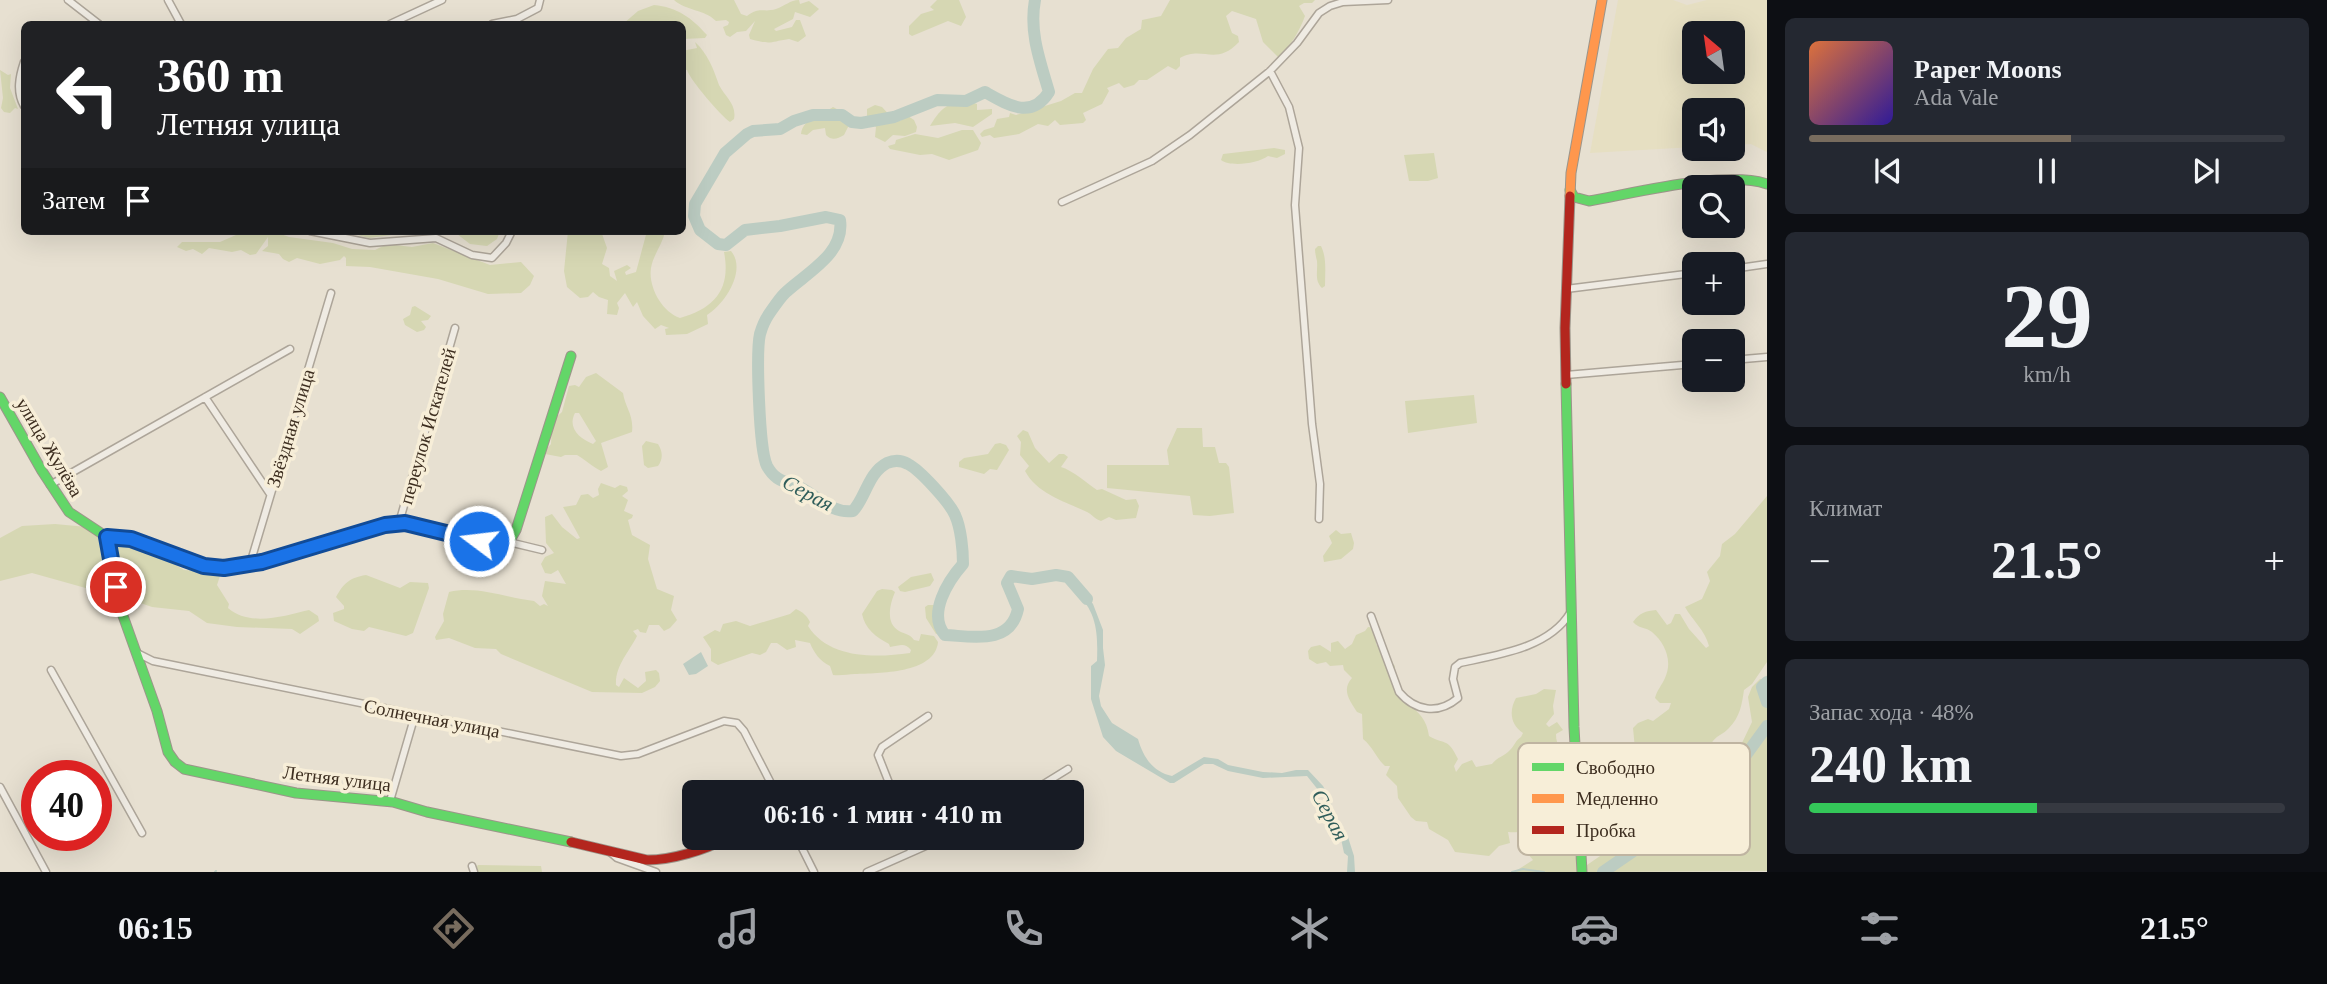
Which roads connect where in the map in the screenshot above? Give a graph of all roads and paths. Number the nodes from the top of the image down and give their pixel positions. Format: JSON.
{"nodes":[{"id":1,"x":68,"y":0,"type":"edge"},
{"id":2,"x":168,"y":0,"type":"edge"},
{"id":3,"x":442,"y":0,"type":"edge"},
{"id":4,"x":540,"y":0,"type":"edge"},
{"id":5,"x":1388,"y":0,"type":"edge"},
{"id":6,"x":1602,"y":0,"type":"edge"},
{"id":7,"x":1343,"y":1,"type":"edge"},
{"id":8,"x":95,"y":21,"type":"edge"},
{"id":9,"x":179,"y":21,"type":"edge"},
{"id":10,"x":396,"y":21,"type":"edge"},
{"id":11,"x":502,"y":21,"type":"edge"},
{"id":12,"x":1270,"y":71,"type":"junction"},
{"id":13,"x":21,"y":76,"type":"edge"},
{"id":14,"x":21,"y":98,"type":"edge"},
{"id":15,"x":1767,"y":184,"type":"edge"},
{"id":16,"x":1570,"y":190,"type":"junction"},
{"id":17,"x":1062,"y":202,"type":"dead end"},
{"id":18,"x":330,"y":235,"type":"edge"},
{"id":19,"x":510,"y":235,"type":"edge"},
{"id":20,"x":1767,"y":264,"type":"edge"},
{"id":21,"x":1745,"y":267,"type":"edge"},
{"id":22,"x":1682,"y":275,"type":"edge"},
{"id":23,"x":1566,"y":289,"type":"junction"},
{"id":24,"x":331,"y":293,"type":"dead end"},
{"id":25,"x":455,"y":328,"type":"dead end"},
{"id":26,"x":290,"y":349,"type":"dead end"},
{"id":27,"x":571,"y":356,"type":"dead end"},
{"id":28,"x":1767,"y":357,"type":"edge"},
{"id":29,"x":1745,"y":359,"type":"edge"},
{"id":30,"x":1682,"y":365,"type":"edge"},
{"id":31,"x":1566,"y":375,"type":"junction"},
{"id":32,"x":0,"y":397,"type":"edge"},
{"id":33,"x":205,"y":397,"type":"junction"},
{"id":34,"x":50,"y":485,"type":"junction"},
{"id":35,"x":270,"y":494,"type":"junction"},
{"id":36,"x":1319,"y":519,"type":"dead end"},
{"id":37,"x":399,"y":523,"type":"junction"},
{"id":38,"x":107,"y":537,"type":"junction"},
{"id":39,"x":509,"y":542,"type":"junction"},
{"id":40,"x":542,"y":550,"type":"dead end"},
{"id":41,"x":250,"y":564,"type":"junction"},
{"id":42,"x":1572,"y":609,"type":"junction"},
{"id":43,"x":1371,"y":616,"type":"dead end"},
{"id":44,"x":137,"y":653,"type":"junction"},
{"id":45,"x":51,"y":670,"type":"dead end"},
{"id":46,"x":415,"y":715,"type":"junction"},
{"id":47,"x":928,"y":716,"type":"dead end"},
{"id":48,"x":1575,"y":743,"type":"edge"},
{"id":49,"x":1068,"y":769,"type":"dead end"},
{"id":50,"x":769,"y":780,"type":"edge"},
{"id":51,"x":888,"y":780,"type":"edge"},
{"id":52,"x":1050,"y":780,"type":"edge"},
{"id":53,"x":0,"y":788,"type":"edge"},
{"id":54,"x":390,"y":801,"type":"junction"},
{"id":55,"x":142,"y":833,"type":"dead end"},
{"id":56,"x":606,"y":849,"type":"junction"},
{"id":57,"x":694,"y":850,"type":"edge"},
{"id":58,"x":803,"y":850,"type":"edge"},
{"id":59,"x":911,"y":851,"type":"edge"},
{"id":60,"x":46,"y":872,"type":"edge"},
{"id":61,"x":656,"y":872,"type":"edge"},
{"id":62,"x":814,"y":872,"type":"edge"},
{"id":63,"x":867,"y":872,"type":"edge"}],
"edges":[{"from":1,"to":8,"type":"street"},
{"from":2,"to":9,"type":"street"},
{"from":3,"to":10,"type":"street"},
{"from":4,"to":11,"type":"street"},
{"from":5,"to":7,"type":"street"},
{"from":6,"to":16,"type":"street"},
{"from":7,"to":12,"type":"street"},
{"from":12,"to":17,"type":"street"},
{"from":12,"to":36,"type":"street"},
{"from":13,"to":14,"type":"street"},
{"from":15,"to":16,"type":"street"},
{"from":16,"to":23,"type":"street"},
{"from":18,"to":19,"type":"street"},
{"from":20,"to":21,"type":"street"},
{"from":22,"to":23,"type":"street"},
{"from":23,"to":31,"type":"street"},
{"from":24,"to":35,"type":"street","name":"Звёздная улица"},
{"from":25,"to":37,"type":"street","name":"переулок Искателей"},
{"from":26,"to":33,"type":"street"},
{"from":27,"to":39,"type":"street"},
{"from":28,"to":29,"type":"street"},
{"from":30,"to":31,"type":"street"},
{"from":31,"to":42,"type":"street"},
{"from":32,"to":34,"type":"street","name":"улица Жулёва"},
{"from":33,"to":34,"type":"street"},
{"from":33,"to":35,"type":"street"},
{"from":34,"to":38,"type":"street","name":"улица Жулёва"},
{"from":35,"to":41,"type":"street","name":"Звёздная улица"},
{"from":37,"to":39,"type":"street"},
{"from":37,"to":41,"type":"street"},
{"from":38,"to":41,"type":"street"},
{"from":38,"to":44,"type":"street","name":"Летняя улица"},
{"from":39,"to":40,"type":"street"},
{"from":42,"to":43,"type":"street"},
{"from":42,"to":48,"type":"street"},
{"from":44,"to":46,"type":"street","name":"Солнечная улица"},
{"from":44,"to":54,"type":"street","name":"Летняя улица"},
{"from":45,"to":55,"type":"street"},
{"from":46,"to":50,"type":"street","name":"Солнечная улица"},
{"from":46,"to":54,"type":"street"},
{"from":47,"to":51,"type":"street"},
{"from":49,"to":52,"type":"street"},
{"from":53,"to":60,"type":"street"},
{"from":54,"to":56,"type":"street","name":"Летняя улица"},
{"from":56,"to":57,"type":"street","name":"Летняя улица"},
{"from":56,"to":61,"type":"street"},
{"from":58,"to":62,"type":"street"},
{"from":59,"to":63,"type":"street"}]}
